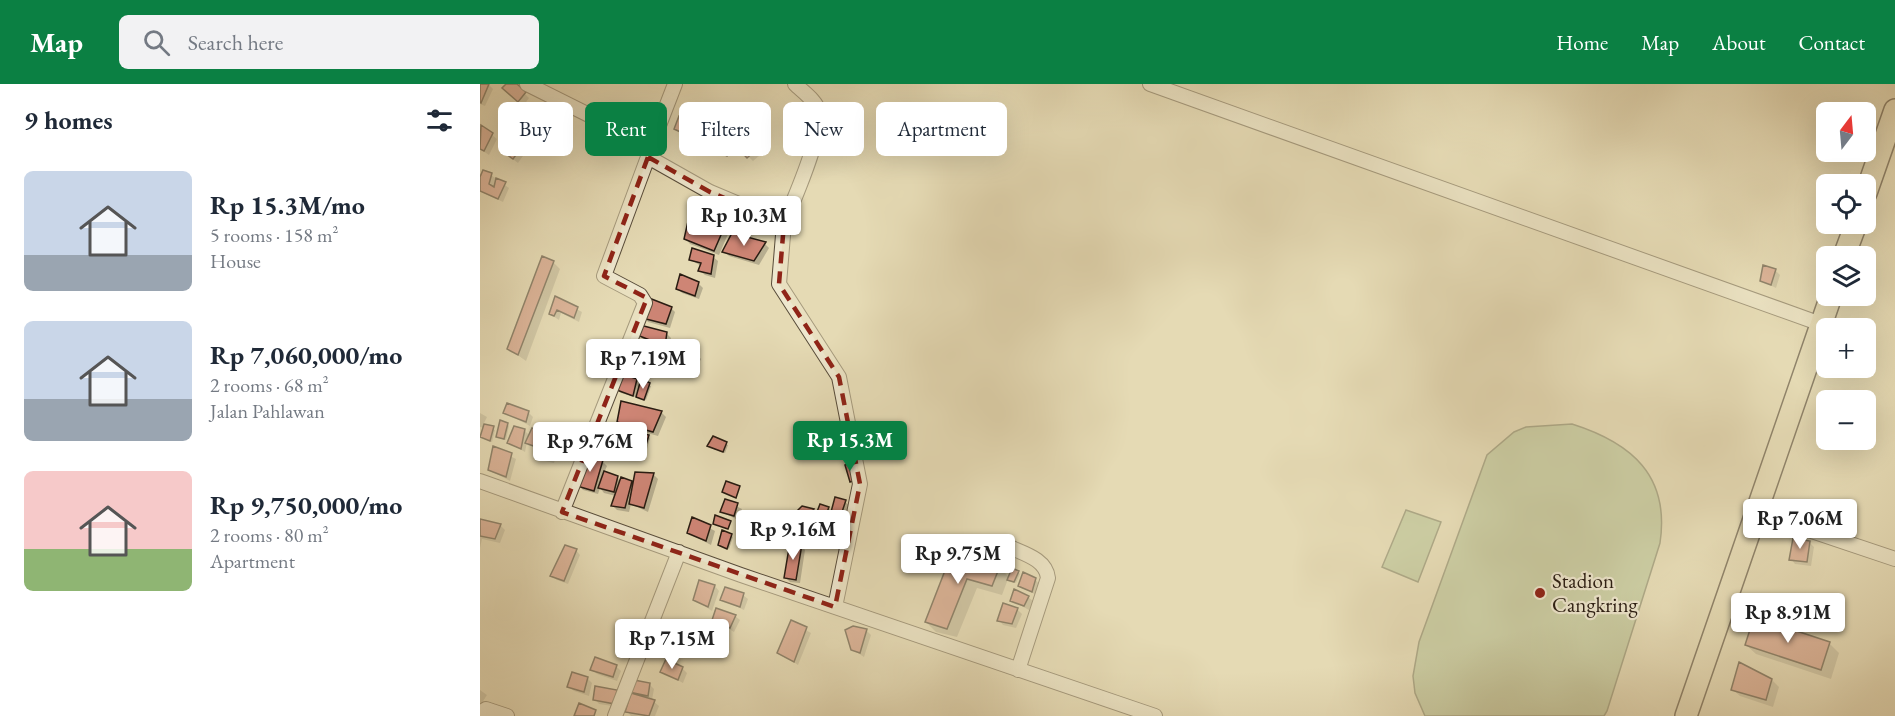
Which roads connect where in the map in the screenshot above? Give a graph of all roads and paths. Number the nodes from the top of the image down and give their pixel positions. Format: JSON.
{"nodes":[{"id":1,"x":527,"y":84,"type":"edge"},
{"id":2,"x":675,"y":84,"type":"edge"},
{"id":3,"x":795,"y":84,"type":"edge"},
{"id":4,"x":1150,"y":84,"type":"edge"},
{"id":5,"x":667,"y":105,"type":"edge"},
{"id":6,"x":1895,"y":110,"type":"edge"},
{"id":7,"x":585,"y":116,"type":"edge"},
{"id":8,"x":647,"y":156,"type":"edge"},
{"id":9,"x":656,"y":156,"type":"edge"},
{"id":10,"x":1873,"y":174,"type":"edge"},
{"id":11,"x":784,"y":223,"type":"junction"},
{"id":12,"x":1816,"y":322,"type":"edge"},
{"id":13,"x":1816,"y":338,"type":"edge"},
{"id":14,"x":480,"y":482,"type":"edge"},
{"id":15,"x":562,"y":512,"type":"junction"},
{"id":16,"x":1755,"y":512,"type":"junction"},
{"id":17,"x":1005,"y":545,"type":"dead end"},
{"id":18,"x":679,"y":552,"type":"junction"},
{"id":19,"x":1895,"y":559,"type":"edge"},
{"id":20,"x":835,"y":607,"type":"junction"},
{"id":21,"x":1018,"y":670,"type":"junction"},
{"id":22,"x":480,"y":712,"type":"edge"},
{"id":23,"x":507,"y":716,"type":"edge"},
{"id":24,"x":615,"y":716,"type":"edge"},
{"id":25,"x":1155,"y":716,"type":"edge"},
{"id":26,"x":1686,"y":716,"type":"edge"}],
"edges":[{"from":1,"to":7,"type":"street"},
{"from":2,"to":5,"type":"street"},
{"from":3,"to":11,"type":"street"},
{"from":4,"to":12,"type":"street"},
{"from":6,"to":10,"type":"main road"},
{"from":8,"to":15,"type":"street"},
{"from":9,"to":11,"type":"street"},
{"from":11,"to":20,"type":"street"},
{"from":13,"to":16,"type":"main road"},
{"from":14,"to":15,"type":"street"},
{"from":15,"to":18,"type":"street"},
{"from":16,"to":19,"type":"street"},
{"from":16,"to":26,"type":"main road"},
{"from":17,"to":21,"type":"street"},
{"from":18,"to":20,"type":"street"},
{"from":18,"to":24,"type":"street"},
{"from":20,"to":21,"type":"street"},
{"from":21,"to":25,"type":"street"},
{"from":22,"to":23,"type":"street"}]}
